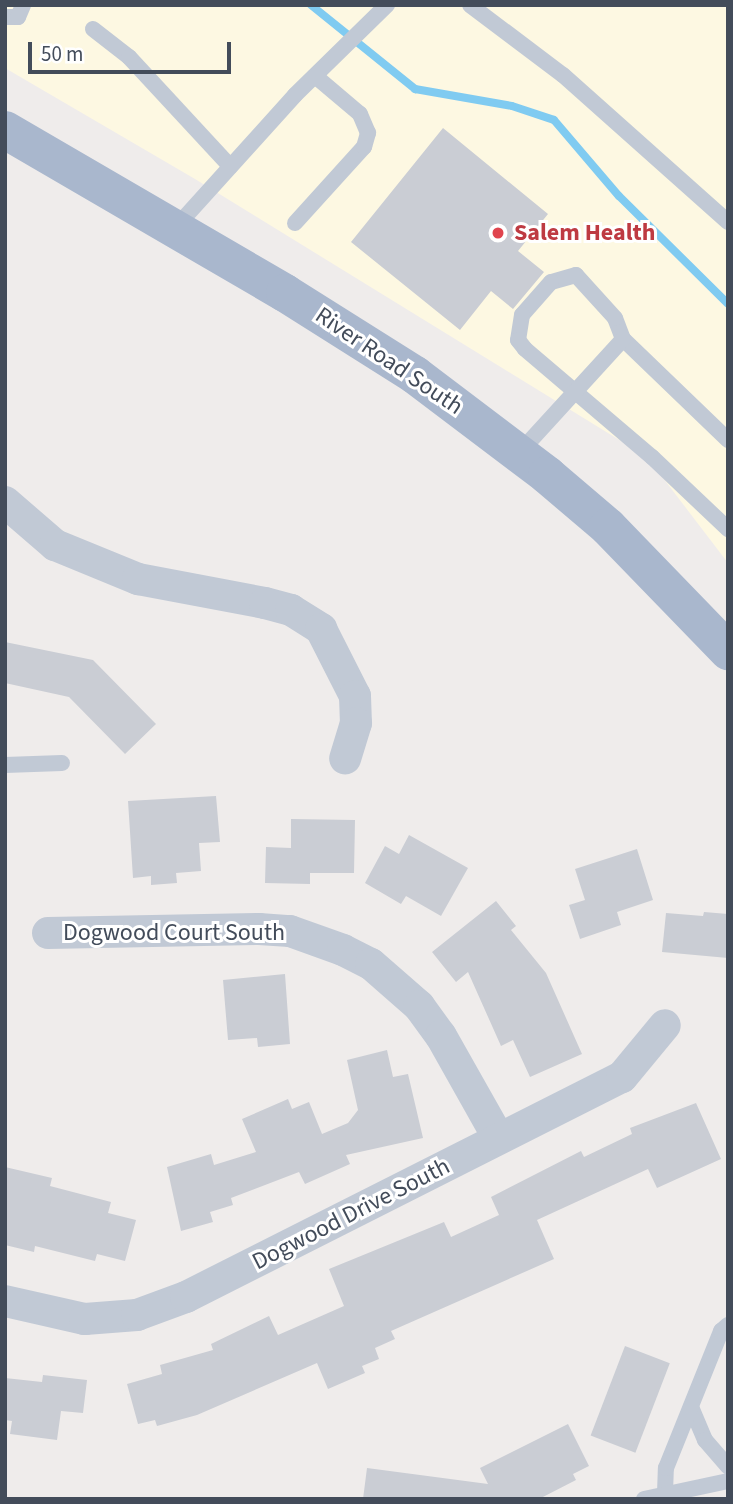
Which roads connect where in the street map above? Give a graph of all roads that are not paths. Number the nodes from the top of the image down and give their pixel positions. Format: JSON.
{"nodes":[{"id":1,"x":23,"y":5,"type":"edge"},
{"id":2,"x":387,"y":5,"type":"edge"},
{"id":3,"x":470,"y":5,"type":"edge"},
{"id":4,"x":5,"y":17,"type":"edge"},
{"id":5,"x":93,"y":29,"type":"dead end"},
{"id":6,"x":315,"y":76,"type":"junction"},
{"id":7,"x":5,"y":130,"type":"edge"},
{"id":8,"x":230,"y":166,"type":"junction"},
{"id":9,"x":727,"y":219,"type":"edge"},
{"id":10,"x":295,"y":223,"type":"dead end"},
{"id":11,"x":174,"y":228,"type":"junction"},
{"id":12,"x":623,"y":339,"type":"junction"},
{"id":13,"x":575,"y":392,"type":"junction"},
{"id":14,"x":728,"y":440,"type":"edge"},
{"id":15,"x":519,"y":453,"type":"junction"},
{"id":16,"x":5,"y":502,"type":"edge"},
{"id":17,"x":728,"y":529,"type":"edge"},
{"id":18,"x":728,"y":652,"type":"edge"},
{"id":19,"x":345,"y":758,"type":"dead end"},
{"id":20,"x":62,"y":763,"type":"dead end"},
{"id":21,"x":5,"y":765,"type":"edge"},
{"id":22,"x":48,"y":933,"type":"dead end"},
{"id":23,"x":665,"y":1025,"type":"dead end"},
{"id":24,"x":498,"y":1138,"type":"junction"},
{"id":25,"x":5,"y":1301,"type":"edge"},
{"id":26,"x":728,"y":1325,"type":"edge"},
{"id":27,"x":691,"y":1407,"type":"junction"},
{"id":28,"x":728,"y":1466,"type":"edge"},
{"id":29,"x":728,"y":1481,"type":"edge"},
{"id":30,"x":665,"y":1493,"type":"junction"},
{"id":31,"x":644,"y":1499,"type":"edge"}],
"edges":[{"from":1,"to":4,"type":"lane"},
{"from":2,"to":6,"type":"lane"},
{"from":3,"to":9,"type":"lane"},
{"from":5,"to":8,"type":"lane"},
{"from":6,"to":8,"type":"lane"},
{"from":6,"to":10,"type":"lane"},
{"from":7,"to":11,"type":"main road","name":"River Road South"},
{"from":8,"to":11,"type":"lane"},
{"from":11,"to":15,"type":"main road","name":"River Road South"},
{"from":12,"to":13,"type":"lane"},
{"from":12,"to":13,"type":"lane"},
{"from":12,"to":14,"type":"lane"},
{"from":13,"to":15,"type":"lane"},
{"from":13,"to":17,"type":"lane"},
{"from":15,"to":18,"type":"main road","name":"River Road South"},
{"from":16,"to":19,"type":"street"},
{"from":20,"to":21,"type":"lane"},
{"from":22,"to":24,"type":"street","name":"Dogwood Court South"},
{"from":23,"to":24,"type":"street","name":"Dogwood Drive South"},
{"from":24,"to":25,"type":"street","name":"Dogwood Drive South"},
{"from":26,"to":27,"type":"lane"},
{"from":27,"to":28,"type":"lane"},
{"from":27,"to":30,"type":"lane"},
{"from":29,"to":30,"type":"lane"},
{"from":30,"to":31,"type":"lane"}]}
